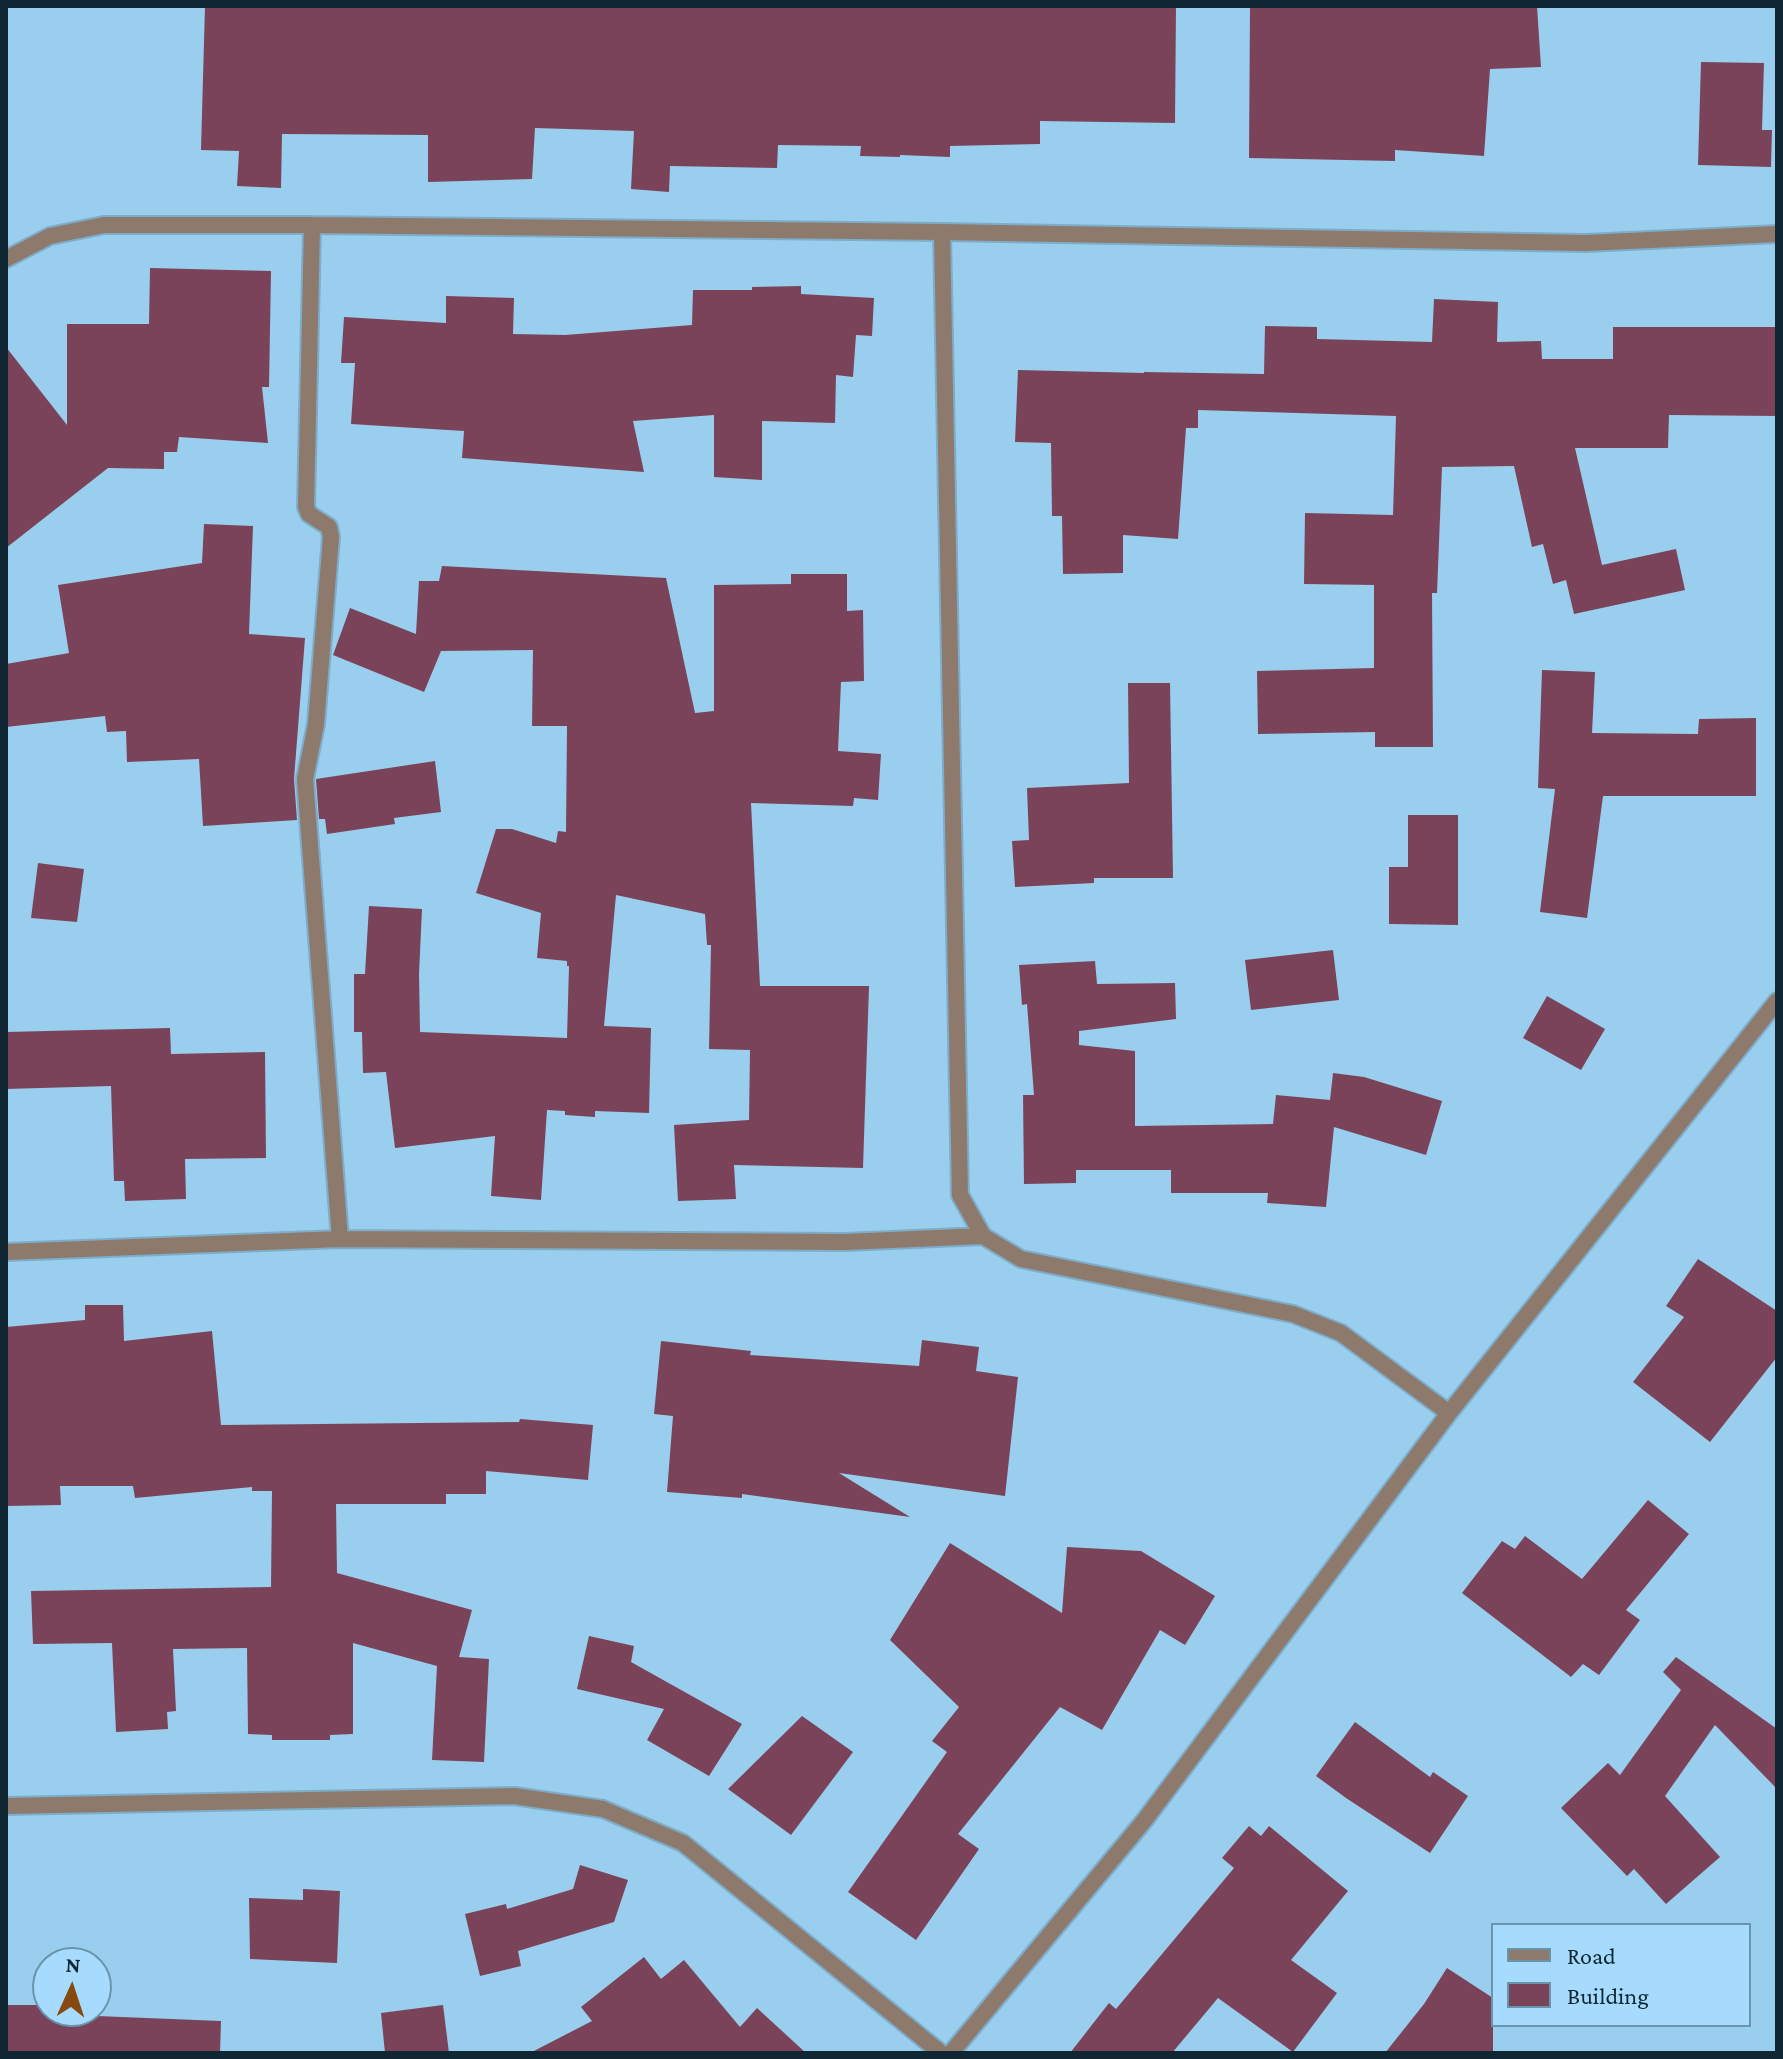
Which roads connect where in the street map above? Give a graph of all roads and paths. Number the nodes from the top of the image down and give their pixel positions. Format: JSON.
{"nodes":[{"id":1,"x":312,"y":225,"type":"junction"},
{"id":2,"x":942,"y":232,"type":"junction"},
{"id":3,"x":1777,"y":234,"type":"edge"},
{"id":4,"x":6,"y":259,"type":"edge"},
{"id":5,"x":1777,"y":1001,"type":"edge"},
{"id":6,"x":983,"y":1236,"type":"junction"},
{"id":7,"x":340,"y":1239,"type":"junction"},
{"id":8,"x":6,"y":1252,"type":"edge"},
{"id":9,"x":1449,"y":1413,"type":"junction"},
{"id":10,"x":6,"y":1806,"type":"edge"},
{"id":11,"x":941,"y":2053,"type":"edge"},
{"id":12,"x":951,"y":2053,"type":"edge"}],
"edges":[{"from":1,"to":2,"type":"street"},
{"from":1,"to":4,"type":"street"},
{"from":1,"to":7,"type":"street"},
{"from":2,"to":3,"type":"street"},
{"from":2,"to":6,"type":"street"},
{"from":5,"to":9,"type":"street"},
{"from":6,"to":7,"type":"street"},
{"from":6,"to":9,"type":"street"},
{"from":7,"to":8,"type":"street"},
{"from":9,"to":12,"type":"street"},
{"from":10,"to":11,"type":"street"}]}
